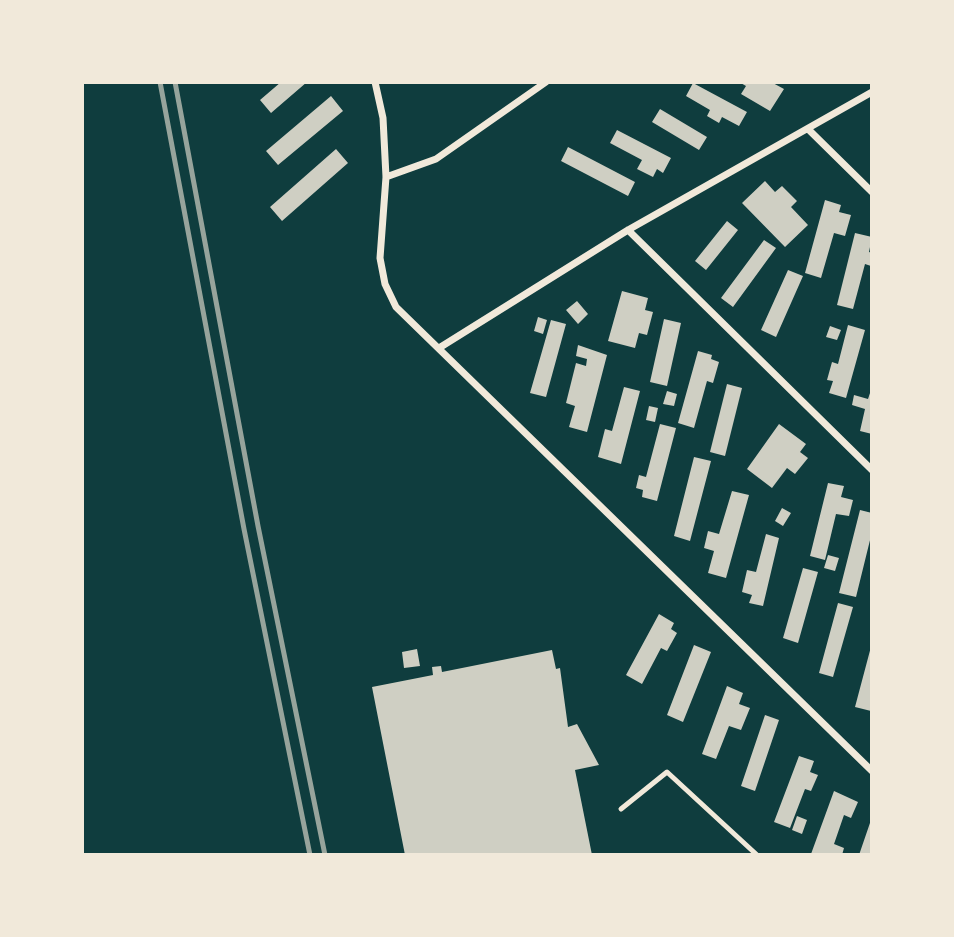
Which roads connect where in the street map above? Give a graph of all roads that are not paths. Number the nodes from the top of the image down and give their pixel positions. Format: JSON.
{"nodes":[{"id":1,"x":375,"y":82,"type":"edge"},
{"id":2,"x":546,"y":82,"type":"edge"},
{"id":3,"x":872,"y":92,"type":"edge"},
{"id":4,"x":808,"y":129,"type":"junction"},
{"id":5,"x":386,"y":177,"type":"junction"},
{"id":6,"x":872,"y":192,"type":"edge"},
{"id":7,"x":628,"y":230,"type":"junction"},
{"id":8,"x":439,"y":348,"type":"junction"},
{"id":9,"x":872,"y":470,"type":"edge"},
{"id":10,"x":872,"y":771,"type":"edge"},
{"id":11,"x":621,"y":809,"type":"dead end"},
{"id":12,"x":757,"y":855,"type":"edge"}],
"edges":[{"from":1,"to":5,"type":"street"},
{"from":2,"to":5,"type":"street"},
{"from":3,"to":4,"type":"street"},
{"from":4,"to":6,"type":"street"},
{"from":4,"to":7,"type":"street"},
{"from":5,"to":8,"type":"street"},
{"from":7,"to":8,"type":"street"},
{"from":7,"to":9,"type":"street"},
{"from":8,"to":10,"type":"street"},
{"from":11,"to":12,"type":"lane"}]}
